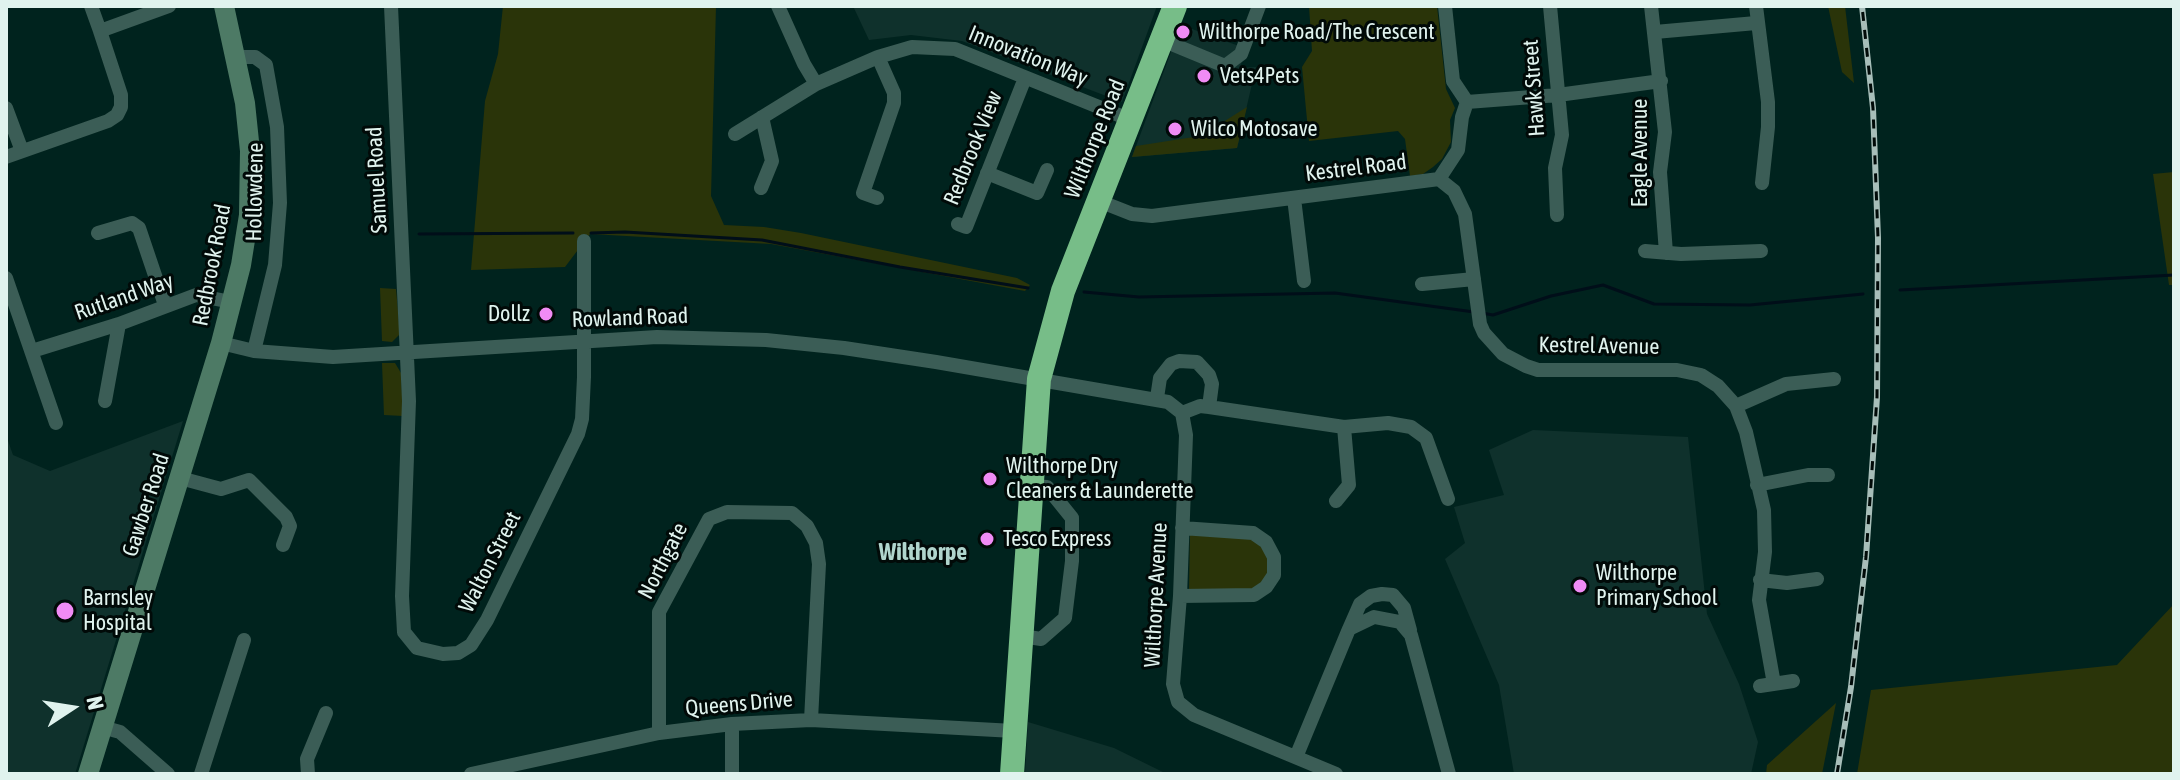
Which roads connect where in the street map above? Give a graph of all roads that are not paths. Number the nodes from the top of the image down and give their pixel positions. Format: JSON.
{"nodes":[{"id":1,"x":91,"y":6,"type":"edge"},
{"id":2,"x":169,"y":6,"type":"edge"},
{"id":3,"x":224,"y":6,"type":"edge"},
{"id":4,"x":391,"y":6,"type":"edge"},
{"id":5,"x":778,"y":6,"type":"edge"},
{"id":6,"x":1175,"y":6,"type":"edge"},
{"id":7,"x":1259,"y":6,"type":"edge"},
{"id":8,"x":1445,"y":6,"type":"edge"},
{"id":9,"x":1550,"y":6,"type":"edge"},
{"id":10,"x":1651,"y":6,"type":"edge"},
{"id":11,"x":1756,"y":6,"type":"edge"},
{"id":12,"x":1756,"y":23,"type":"junction"},
{"id":13,"x":100,"y":31,"type":"junction"},
{"id":14,"x":1655,"y":32,"type":"junction"},
{"id":15,"x":1162,"y":40,"type":"junction"},
{"id":16,"x":236,"y":57,"type":"junction"},
{"id":17,"x":878,"y":57,"type":"junction"},
{"id":18,"x":1025,"y":78,"type":"junction"},
{"id":19,"x":1661,"y":81,"type":"junction"},
{"id":20,"x":816,"y":84,"type":"junction"},
{"id":21,"x":1558,"y":95,"type":"junction"},
{"id":22,"x":1467,"y":102,"type":"junction"},
{"id":23,"x":6,"y":108,"type":"edge"},
{"id":24,"x":762,"y":117,"type":"junction"},
{"id":25,"x":1131,"y":120,"type":"junction"},
{"id":26,"x":735,"y":134,"type":"dead end"},
{"id":27,"x":22,"y":151,"type":"junction"},
{"id":28,"x":6,"y":157,"type":"edge"},
{"id":29,"x":1047,"y":170,"type":"dead end"},
{"id":30,"x":987,"y":173,"type":"junction"},
{"id":31,"x":1439,"y":179,"type":"junction"},
{"id":32,"x":1762,"y":183,"type":"dead end"},
{"id":33,"x":761,"y":188,"type":"dead end"},
{"id":34,"x":877,"y":198,"type":"dead end"},
{"id":35,"x":1294,"y":198,"type":"junction"},
{"id":36,"x":1099,"y":201,"type":"junction"},
{"id":37,"x":1557,"y":215,"type":"dead end"},
{"id":38,"x":958,"y":224,"type":"dead end"},
{"id":39,"x":98,"y":233,"type":"dead end"},
{"id":40,"x":584,"y":241,"type":"dead end"},
{"id":41,"x":1645,"y":251,"type":"dead end"},
{"id":42,"x":1761,"y":251,"type":"dead end"},
{"id":43,"x":1666,"y":253,"type":"junction"},
{"id":44,"x":6,"y":278,"type":"edge"},
{"id":45,"x":1474,"y":279,"type":"junction"},
{"id":46,"x":1304,"y":281,"type":"dead end"},
{"id":47,"x":1422,"y":284,"type":"dead end"},
{"id":48,"x":231,"y":302,"type":"junction"},
{"id":49,"x":165,"y":305,"type":"junction"},
{"id":50,"x":119,"y":324,"type":"junction"},
{"id":51,"x":584,"y":340,"type":"junction"},
{"id":52,"x":221,"y":343,"type":"junction"},
{"id":53,"x":32,"y":351,"type":"junction"},
{"id":54,"x":254,"y":351,"type":"junction"},
{"id":55,"x":408,"y":351,"type":"junction"},
{"id":56,"x":1039,"y":379,"type":"junction"},
{"id":57,"x":1834,"y":379,"type":"dead end"},
{"id":58,"x":1157,"y":398,"type":"junction"},
{"id":59,"x":105,"y":401,"type":"dead end"},
{"id":60,"x":1736,"y":406,"type":"junction"},
{"id":61,"x":1209,"y":407,"type":"junction"},
{"id":62,"x":1182,"y":413,"type":"junction"},
{"id":63,"x":56,"y":423,"type":"dead end"},
{"id":64,"x":1344,"y":427,"type":"junction"},
{"id":65,"x":1828,"y":475,"type":"dead end"},
{"id":66,"x":180,"y":478,"type":"junction"},
{"id":67,"x":1757,"y":485,"type":"junction"},
{"id":68,"x":1031,"y":486,"type":"junction"},
{"id":69,"x":1448,"y":499,"type":"dead end"},
{"id":70,"x":1336,"y":501,"type":"dead end"},
{"id":71,"x":1182,"y":528,"type":"junction"},
{"id":72,"x":283,"y":545,"type":"dead end"},
{"id":73,"x":1817,"y":579,"type":"dead end"},
{"id":74,"x":1760,"y":580,"type":"junction"},
{"id":75,"x":1180,"y":596,"type":"junction"},
{"id":76,"x":1349,"y":629,"type":"junction"},
{"id":77,"x":1411,"y":635,"type":"junction"},
{"id":78,"x":1022,"y":636,"type":"junction"},
{"id":79,"x":244,"y":640,"type":"dead end"},
{"id":80,"x":1793,"y":681,"type":"dead end"},
{"id":81,"x":326,"y":713,"type":"dead end"},
{"id":82,"x":811,"y":720,"type":"junction"},
{"id":83,"x":732,"y":724,"type":"junction"},
{"id":84,"x":102,"y":727,"type":"junction"},
{"id":85,"x":1014,"y":731,"type":"junction"},
{"id":86,"x":659,"y":733,"type":"junction"},
{"id":87,"x":1296,"y":757,"type":"junction"},
{"id":88,"x":530,"y":767,"type":"edge"},
{"id":89,"x":88,"y":774,"type":"edge"},
{"id":90,"x":168,"y":774,"type":"edge"},
{"id":91,"x":201,"y":774,"type":"edge"},
{"id":92,"x":308,"y":774,"type":"edge"},
{"id":93,"x":471,"y":774,"type":"edge"},
{"id":94,"x":732,"y":774,"type":"edge"},
{"id":95,"x":1012,"y":774,"type":"edge"},
{"id":96,"x":1336,"y":774,"type":"edge"},
{"id":97,"x":1449,"y":774,"type":"edge"}],
"edges":[{"from":1,"to":13,"type":"street"},
{"from":2,"to":13,"type":"street"},
{"from":3,"to":16,"type":"street","name":"Redbrook Road"},
{"from":4,"to":55,"type":"street","name":"Samuel Road"},
{"from":5,"to":20,"type":"street"},
{"from":6,"to":15,"type":"highway","name":"Wilthorpe Road"},
{"from":7,"to":15,"type":"street"},
{"from":8,"to":22,"type":"street"},
{"from":9,"to":21,"type":"street","name":"Hawk Street"},
{"from":10,"to":14,"type":"street","name":"Eagle Avenue"},
{"from":11,"to":12,"type":"street"},
{"from":12,"to":14,"type":"street"},
{"from":12,"to":32,"type":"street"},
{"from":13,"to":27,"type":"street"},
{"from":14,"to":19,"type":"street","name":"Eagle Avenue"},
{"from":15,"to":25,"type":"highway","name":"Wilthorpe Road"},
{"from":16,"to":48,"type":"street","name":"Redbrook Road"},
{"from":16,"to":54,"type":"street","name":"Hollowdene"},
{"from":17,"to":18,"type":"street","name":"Innovation Way"},
{"from":17,"to":20,"type":"street","name":"Innovation Way"},
{"from":17,"to":34,"type":"street"},
{"from":18,"to":25,"type":"street","name":"Innovation Way"},
{"from":18,"to":30,"type":"street","name":"Redbrook View"},
{"from":19,"to":21,"type":"street"},
{"from":19,"to":43,"type":"street","name":"Eagle Avenue"},
{"from":20,"to":24,"type":"street","name":"Innovation Way"},
{"from":21,"to":22,"type":"street"},
{"from":21,"to":37,"type":"street","name":"Hawk Street"},
{"from":22,"to":31,"type":"street","name":"Kestrel Road"},
{"from":23,"to":27,"type":"street"},
{"from":24,"to":26,"type":"street","name":"Innovation Way"},
{"from":24,"to":33,"type":"street"},
{"from":25,"to":36,"type":"highway","name":"Wilthorpe Road"},
{"from":27,"to":28,"type":"street"},
{"from":29,"to":30,"type":"street"},
{"from":30,"to":38,"type":"street","name":"Redbrook View"},
{"from":31,"to":35,"type":"street","name":"Kestrel Road"},
{"from":31,"to":45,"type":"street","name":"Kestrel Avenue"},
{"from":35,"to":36,"type":"street","name":"Kestrel Road"},
{"from":35,"to":46,"type":"street"},
{"from":36,"to":56,"type":"highway","name":"Wilthorpe Road"},
{"from":39,"to":49,"type":"street"},
{"from":40,"to":51,"type":"street","name":"Walton Street"},
{"from":41,"to":43,"type":"street"},
{"from":42,"to":43,"type":"street"},
{"from":44,"to":53,"type":"street"},
{"from":45,"to":47,"type":"street"},
{"from":45,"to":60,"type":"street","name":"Kestrel Avenue"},
{"from":48,"to":49,"type":"street","name":"Rutland Way"},
{"from":48,"to":52,"type":"street","name":"Redbrook Road"},
{"from":49,"to":50,"type":"street","name":"Rutland Way"},
{"from":50,"to":53,"type":"street","name":"Rutland Way"},
{"from":50,"to":59,"type":"street"},
{"from":51,"to":55,"type":"street","name":"Rowland Road"},
{"from":51,"to":55,"type":"street","name":"Walton Street"},
{"from":51,"to":56,"type":"street","name":"Rowland Road"},
{"from":52,"to":54,"type":"street","name":"Rowland Road"},
{"from":52,"to":66,"type":"street","name":"Gawber Road"},
{"from":53,"to":63,"type":"street"},
{"from":54,"to":55,"type":"street","name":"Rowland Road"},
{"from":56,"to":58,"type":"street"},
{"from":56,"to":68,"type":"highway","name":"Wilthorpe Road"},
{"from":57,"to":60,"type":"street"},
{"from":58,"to":61,"type":"street"},
{"from":58,"to":62,"type":"street"},
{"from":60,"to":67,"type":"street","name":"Kestrel Avenue"},
{"from":61,"to":62,"type":"street"},
{"from":61,"to":64,"type":"street"},
{"from":62,"to":71,"type":"street","name":"Wilthorpe Avenue"},
{"from":64,"to":69,"type":"street"},
{"from":64,"to":70,"type":"street"},
{"from":65,"to":67,"type":"street"},
{"from":66,"to":72,"type":"street"},
{"from":66,"to":84,"type":"street","name":"Gawber Road"},
{"from":67,"to":74,"type":"street","name":"Kestrel Avenue"},
{"from":68,"to":78,"type":"highway","name":"Wilthorpe Road"},
{"from":68,"to":78,"type":"street"},
{"from":71,"to":75,"type":"street","name":"Wilthorpe Avenue"},
{"from":71,"to":75,"type":"street"},
{"from":73,"to":74,"type":"street"},
{"from":74,"to":80,"type":"street","name":"Kestrel Avenue"},
{"from":75,"to":87,"type":"street","name":"Wilthorpe Avenue"},
{"from":76,"to":77,"type":"street"},
{"from":76,"to":77,"type":"street"},
{"from":76,"to":87,"type":"street"},
{"from":77,"to":97,"type":"street"},
{"from":78,"to":85,"type":"highway","name":"Wilthorpe Road"},
{"from":79,"to":91,"type":"street"},
{"from":81,"to":92,"type":"street"},
{"from":82,"to":83,"type":"street","name":"Queens Drive"},
{"from":82,"to":85,"type":"street","name":"Queens Drive"},
{"from":82,"to":86,"type":"street","name":"Northgate"},
{"from":83,"to":86,"type":"street","name":"Queens Drive"},
{"from":83,"to":94,"type":"street"},
{"from":84,"to":89,"type":"street","name":"Gawber Road"},
{"from":84,"to":90,"type":"street"},
{"from":85,"to":95,"type":"highway","name":"Wilthorpe Road"},
{"from":86,"to":88,"type":"street","name":"Queens Drive"},
{"from":87,"to":96,"type":"street","name":"Wilthorpe Avenue"},
{"from":88,"to":93,"type":"street","name":"Queens Drive"}]}
